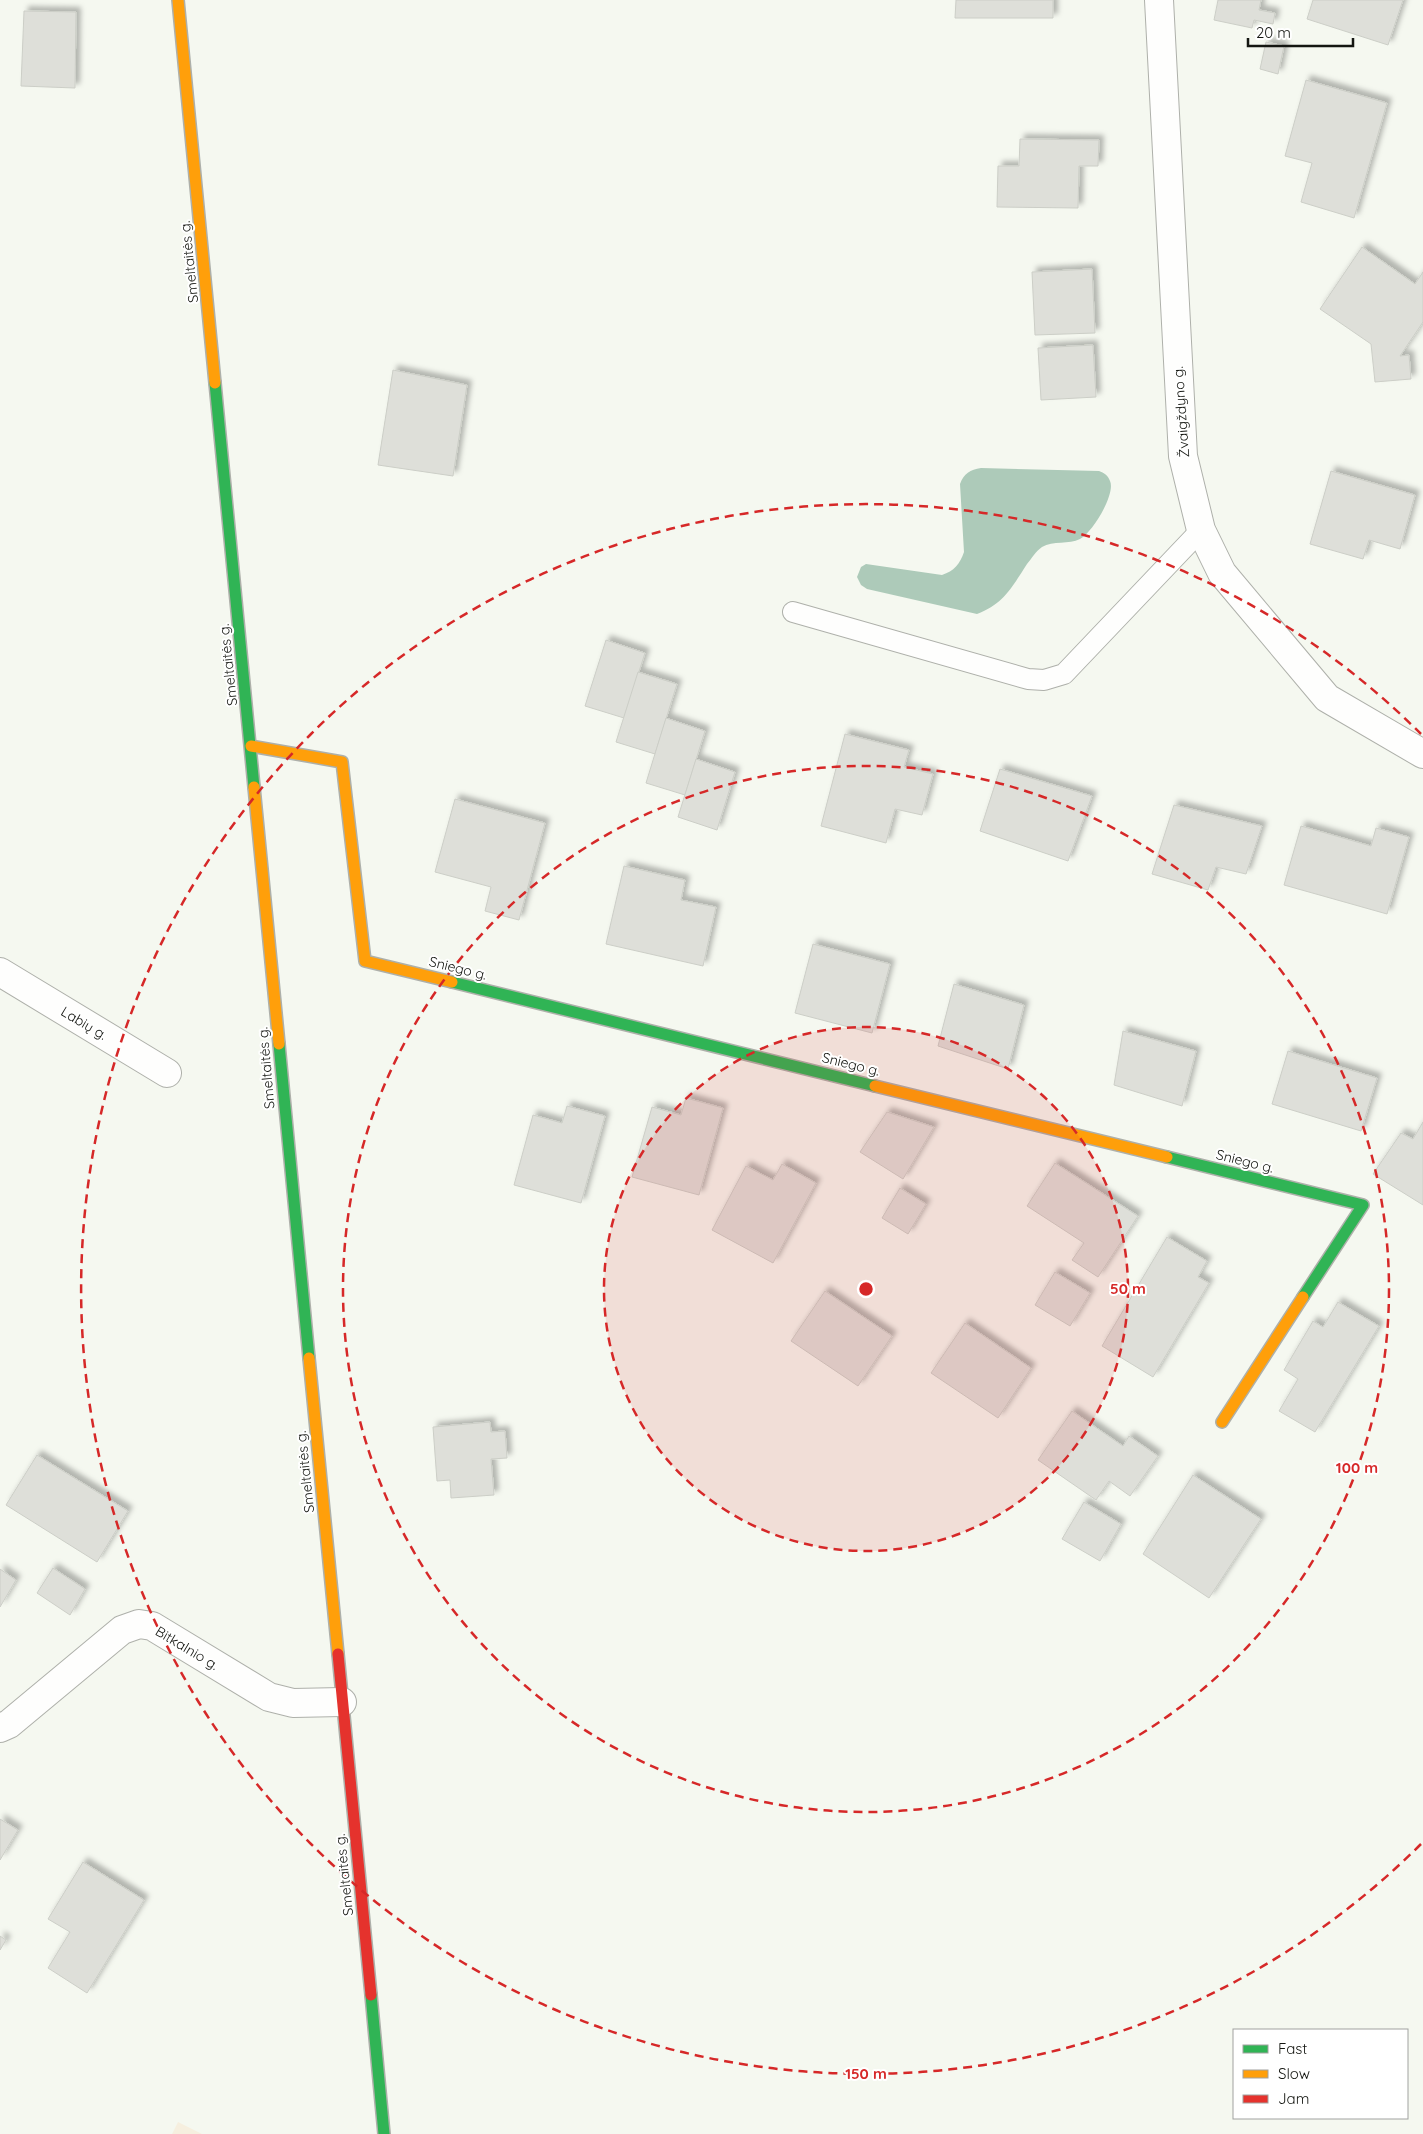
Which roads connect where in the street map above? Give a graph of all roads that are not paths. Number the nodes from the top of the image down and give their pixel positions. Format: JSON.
{"nodes":[{"id":1,"x":178,"y":0,"type":"edge"},
{"id":2,"x":1159,"y":0,"type":"edge"},
{"id":3,"x":1201,"y":530,"type":"junction"},
{"id":4,"x":793,"y":612,"type":"dead end"},
{"id":5,"x":251,"y":746,"type":"junction"},
{"id":6,"x":1423,"y":754,"type":"edge"},
{"id":7,"x":0,"y":972,"type":"edge"},
{"id":8,"x":167,"y":1073,"type":"dead end"},
{"id":9,"x":1222,"y":1422,"type":"dead end"},
{"id":10,"x":342,"y":1702,"type":"junction"},
{"id":11,"x":0,"y":1728,"type":"edge"},
{"id":12,"x":384,"y":2134,"type":"edge"}],
"edges":[{"from":1,"to":5,"type":"main road","name":"Smeltaitės g."},
{"from":2,"to":3,"type":"street","name":"Žvaigždyno g."},
{"from":3,"to":4,"type":"lane"},
{"from":3,"to":6,"type":"street","name":"Žvaigždyno g."},
{"from":5,"to":9,"type":"main road","name":"Sniego g."},
{"from":5,"to":10,"type":"main road","name":"Smeltaitės g."},
{"from":7,"to":8,"type":"street","name":"Labių g."},
{"from":10,"to":11,"type":"street","name":"Bitkalnio g."},
{"from":10,"to":12,"type":"main road","name":"Smeltaitės g."}]}
